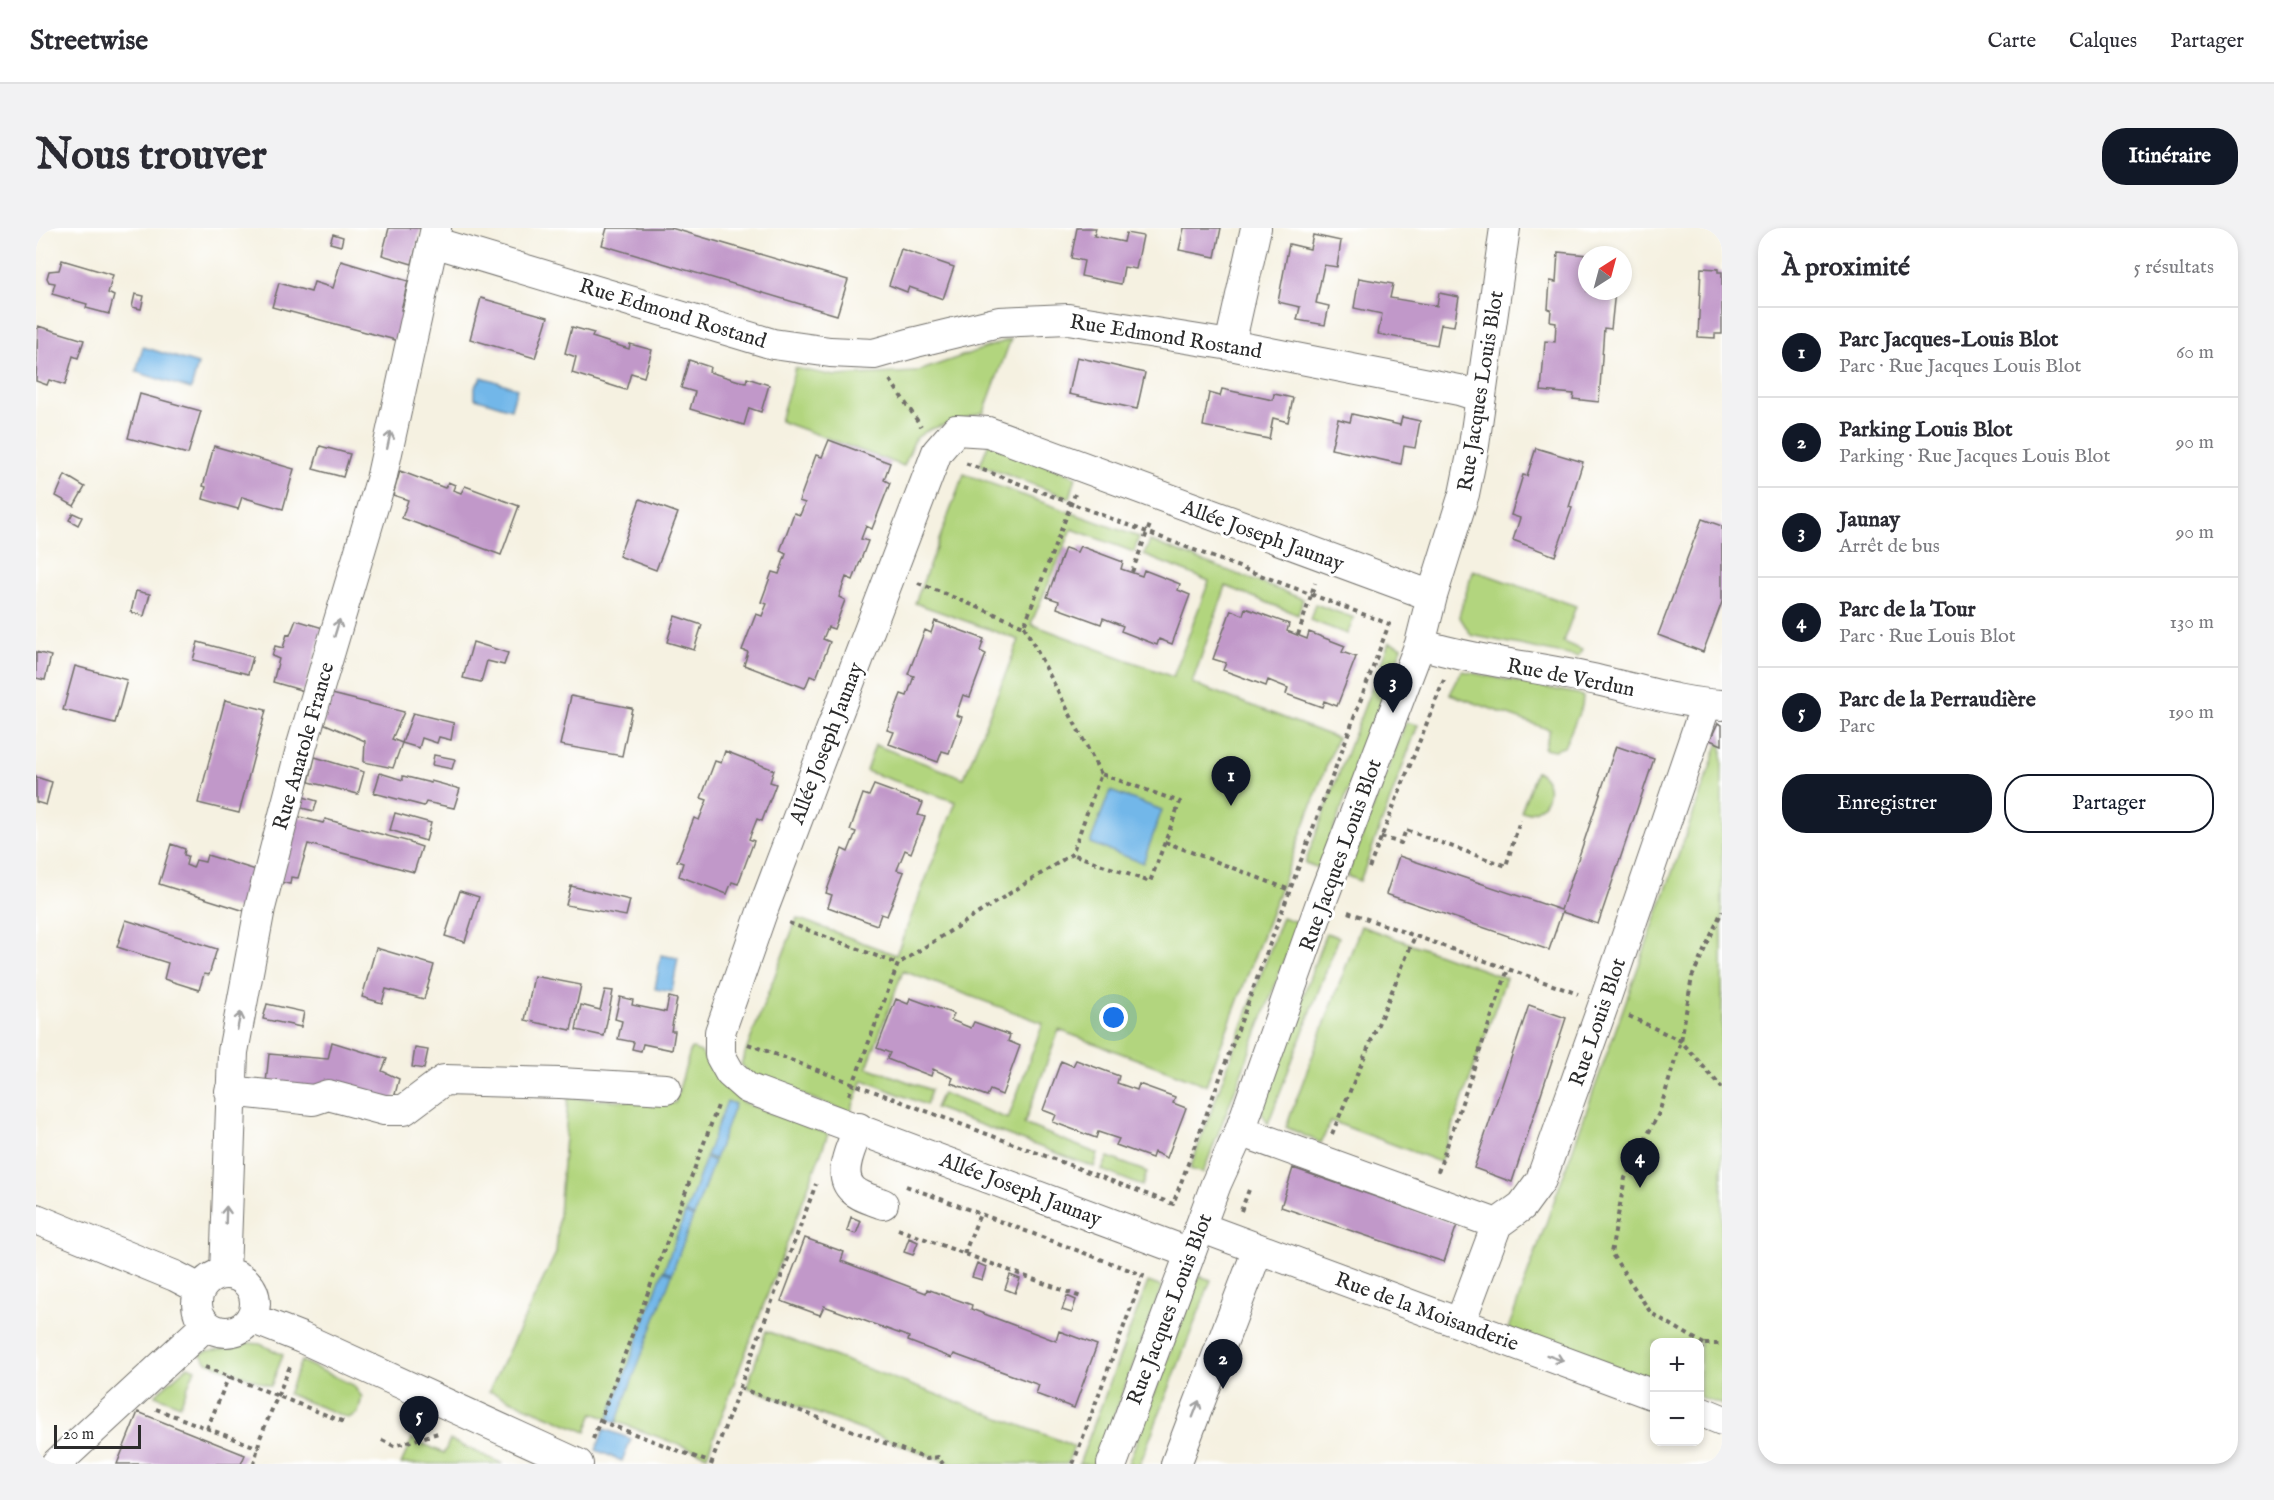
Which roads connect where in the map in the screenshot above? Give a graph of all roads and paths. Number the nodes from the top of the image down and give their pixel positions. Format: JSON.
{"nodes":[{"id":1,"x":1256,"y":228,"type":"edge"},
{"id":2,"x":1505,"y":228,"type":"edge"},
{"id":3,"x":434,"y":235,"type":"edge"},
{"id":4,"x":1230,"y":345,"type":"junction"},
{"id":5,"x":874,"y":354,"type":"junction"},
{"id":6,"x":1481,"y":397,"type":"junction"},
{"id":7,"x":937,"y":452,"type":"junction"},
{"id":8,"x":1161,"y":496,"type":"junction"},
{"id":9,"x":1072,"y":504,"type":"junction"},
{"id":10,"x":1147,"y":532,"type":"junction"},
{"id":11,"x":1324,"y":557,"type":"junction"},
{"id":12,"x":1132,"y":572,"type":"dead end"},
{"id":13,"x":912,"y":581,"type":"dead end"},
{"id":14,"x":1311,"y":595,"type":"junction"},
{"id":15,"x":1432,"y":597,"type":"junction"},
{"id":16,"x":1024,"y":626,"type":"junction"},
{"id":17,"x":1298,"y":635,"type":"dead end"},
{"id":18,"x":1420,"y":644,"type":"junction"},
{"id":19,"x":1714,"y":704,"type":"edge"},
{"id":20,"x":1101,"y":774,"type":"junction"},
{"id":21,"x":1520,"y":820,"type":"dead end"},
{"id":22,"x":1381,"y":837,"type":"dead end"},
{"id":23,"x":1165,"y":842,"type":"junction"},
{"id":24,"x":1072,"y":854,"type":"junction"},
{"id":25,"x":1289,"y":890,"type":"junction"},
{"id":26,"x":1322,"y":900,"type":"junction"},
{"id":27,"x":1722,"y":911,"type":"edge"},
{"id":28,"x":786,"y":922,"type":"dead end"},
{"id":29,"x":1415,"y":936,"type":"junction"},
{"id":30,"x":898,"y":964,"type":"junction"},
{"id":31,"x":1508,"y":969,"type":"junction"},
{"id":32,"x":1604,"y":1003,"type":"junction"},
{"id":33,"x":1681,"y":1041,"type":"junction"},
{"id":34,"x":730,"y":1073,"type":"junction"},
{"id":35,"x":854,"y":1083,"type":"junction"},
{"id":36,"x":1722,"y":1088,"type":"edge"},
{"id":37,"x":666,"y":1089,"type":"dead end"},
{"id":38,"x":230,"y":1091,"type":"junction"},
{"id":39,"x":849,"y":1124,"type":"junction"},
{"id":40,"x":1240,"y":1131,"type":"junction"},
{"id":41,"x":1322,"y":1162,"type":"junction"},
{"id":42,"x":819,"y":1176,"type":"dead end"},
{"id":43,"x":906,"y":1185,"type":"dead end"},
{"id":44,"x":1428,"y":1200,"type":"junction"},
{"id":45,"x":980,"y":1214,"type":"junction"},
{"id":46,"x":887,"y":1216,"type":"joint"},
{"id":47,"x":36,"y":1219,"type":"edge"},
{"id":48,"x":1497,"y":1224,"type":"junction"},
{"id":49,"x":1195,"y":1240,"type":"junction"},
{"id":50,"x":1258,"y":1249,"type":"junction"},
{"id":51,"x":964,"y":1254,"type":"junction"},
{"id":52,"x":225,"y":1274,"type":"junction"},
{"id":53,"x":200,"y":1289,"type":"junction"},
{"id":54,"x":1081,"y":1297,"type":"dead end"},
{"id":55,"x":251,"y":1318,"type":"junction"},
{"id":56,"x":1460,"y":1323,"type":"junction"},
{"id":57,"x":206,"y":1325,"type":"junction"},
{"id":58,"x":1694,"y":1338,"type":"edge"},
{"id":59,"x":1704,"y":1344,"type":"edge"},
{"id":60,"x":1722,"y":1344,"type":"edge"},
{"id":61,"x":293,"y":1358,"type":"dead end"},
{"id":62,"x":197,"y":1363,"type":"dead end"},
{"id":63,"x":229,"y":1376,"type":"junction"},
{"id":64,"x":740,"y":1388,"type":"junction"},
{"id":65,"x":1650,"y":1394,"type":"edge"},
{"id":66,"x":280,"y":1395,"type":"junction"},
{"id":67,"x":159,"y":1411,"type":"dead end"},
{"id":68,"x":1704,"y":1413,"type":"edge"},
{"id":69,"x":1722,"y":1420,"type":"edge"},
{"id":70,"x":344,"y":1422,"type":"dead end"},
{"id":71,"x":207,"y":1429,"type":"junction"},
{"id":72,"x":447,"y":1431,"type":"dead end"},
{"id":73,"x":382,"y":1440,"type":"dead end"},
{"id":74,"x":259,"y":1448,"type":"junction"},
{"id":75,"x":56,"y":1464,"type":"edge"},
{"id":76,"x":254,"y":1464,"type":"edge"},
{"id":77,"x":578,"y":1464,"type":"edge"},
{"id":78,"x":712,"y":1464,"type":"edge"},
{"id":79,"x":943,"y":1464,"type":"edge"},
{"id":80,"x":1073,"y":1464,"type":"edge"},
{"id":81,"x":1112,"y":1464,"type":"edge"},
{"id":82,"x":1176,"y":1464,"type":"edge"}],
"edges":[{"from":1,"to":4,"type":"street"},
{"from":2,"to":6,"type":"street","name":"Rue Jacques Louis Blot"},
{"from":3,"to":5,"type":"street","name":"Rue Edmond Rostand"},
{"from":38,"to":3,"type":"street","name":"Rue Anatole France","one_way":true},
{"from":4,"to":5,"type":"street","name":"Rue Edmond Rostand"},
{"from":4,"to":6,"type":"street","name":"Rue Edmond Rostand"},
{"from":5,"to":7,"type":"path"},
{"from":6,"to":15,"type":"street","name":"Rue Jacques Louis Blot"},
{"from":7,"to":8,"type":"street","name":"Allée Joseph Jaunay"},
{"from":7,"to":9,"type":"path"},
{"from":7,"to":34,"type":"street","name":"Allée Joseph Jaunay"},
{"from":8,"to":10,"type":"path"},
{"from":8,"to":11,"type":"street","name":"Allée Joseph Jaunay"},
{"from":9,"to":10,"type":"path"},
{"from":9,"to":16,"type":"path"},
{"from":10,"to":12,"type":"path"},
{"from":10,"to":14,"type":"path"},
{"from":11,"to":14,"type":"path"},
{"from":11,"to":15,"type":"street","name":"Allée Joseph Jaunay"},
{"from":13,"to":16,"type":"path"},
{"from":14,"to":17,"type":"path"},
{"from":14,"to":25,"type":"path"},
{"from":15,"to":18,"type":"street","name":"Rue Jacques Louis Blot"},
{"from":16,"to":20,"type":"path"},
{"from":18,"to":19,"type":"street","name":"Rue de Verdun"},
{"from":18,"to":26,"type":"street","name":"Rue Jacques Louis Blot"},
{"from":19,"to":32,"type":"street","name":"Rue Louis Blot"},
{"from":20,"to":23,"type":"path"},
{"from":20,"to":24,"type":"path"},
{"from":21,"to":22,"type":"path"},
{"from":23,"to":24,"type":"path"},
{"from":23,"to":25,"type":"path"},
{"from":24,"to":30,"type":"path"},
{"from":25,"to":26,"type":"path"},
{"from":25,"to":35,"type":"path"},
{"from":26,"to":29,"type":"path"},
{"from":26,"to":40,"type":"street","name":"Rue Jacques Louis Blot"},
{"from":27,"to":33,"type":"path"},
{"from":28,"to":30,"type":"path"},
{"from":29,"to":31,"type":"path"},
{"from":29,"to":41,"type":"path"},
{"from":30,"to":35,"type":"path"},
{"from":31,"to":32,"type":"path"},
{"from":31,"to":44,"type":"path"},
{"from":32,"to":33,"type":"path"},
{"from":32,"to":48,"type":"street","name":"Rue Louis Blot"},
{"from":33,"to":36,"type":"path"},
{"from":33,"to":58,"type":"path"},
{"from":34,"to":35,"type":"path"},
{"from":34,"to":39,"type":"street","name":"Allée Joseph Jaunay"},
{"from":34,"to":78,"type":"path"},
{"from":35,"to":39,"type":"path"},
{"from":37,"to":38,"type":"street"},
{"from":52,"to":38,"type":"street","name":"Rue Anatole France","one_way":true},
{"from":39,"to":46,"type":"street"},
{"from":39,"to":49,"type":"street","name":"Allée Joseph Jaunay"},
{"from":40,"to":41,"type":"street"},
{"from":40,"to":49,"type":"street","name":"Rue Jacques Louis Blot"},
{"from":41,"to":44,"type":"street"},
{"from":42,"to":64,"type":"path"},
{"from":43,"to":45,"type":"path"},
{"from":44,"to":48,"type":"street"},
{"from":45,"to":51,"type":"path"},
{"from":45,"to":80,"type":"path"},
{"from":46,"to":51,"type":"path"},
{"from":47,"to":53,"type":"street"},
{"from":48,"to":56,"type":"street"},
{"from":49,"to":50,"type":"street","name":"Rue de la Moisanderie"},
{"from":49,"to":81,"type":"street","name":"Rue Jacques Louis Blot"},
{"from":50,"to":56,"type":"street","name":"Rue de la Moisanderie"},
{"from":82,"to":50,"type":"street","one_way":true},
{"from":51,"to":54,"type":"path"},
{"from":52,"to":53,"type":"street"},
{"from":52,"to":55,"type":"street"},
{"from":53,"to":57,"type":"street"},
{"from":55,"to":57,"type":"street"},
{"from":55,"to":77,"type":"street"},
{"from":56,"to":65,"type":"street","name":"Rue de la Moisanderie","one_way":true},
{"from":57,"to":75,"type":"street"},
{"from":59,"to":60,"type":"path"},
{"from":61,"to":66,"type":"path"},
{"from":62,"to":63,"type":"path"},
{"from":63,"to":66,"type":"path"},
{"from":63,"to":71,"type":"path"},
{"from":64,"to":78,"type":"path"},
{"from":64,"to":79,"type":"path"},
{"from":66,"to":70,"type":"path"},
{"from":66,"to":74,"type":"path"},
{"from":67,"to":71,"type":"path"},
{"from":68,"to":69,"type":"street"},
{"from":71,"to":74,"type":"path"},
{"from":72,"to":73,"type":"path"},
{"from":74,"to":76,"type":"path"}]}
